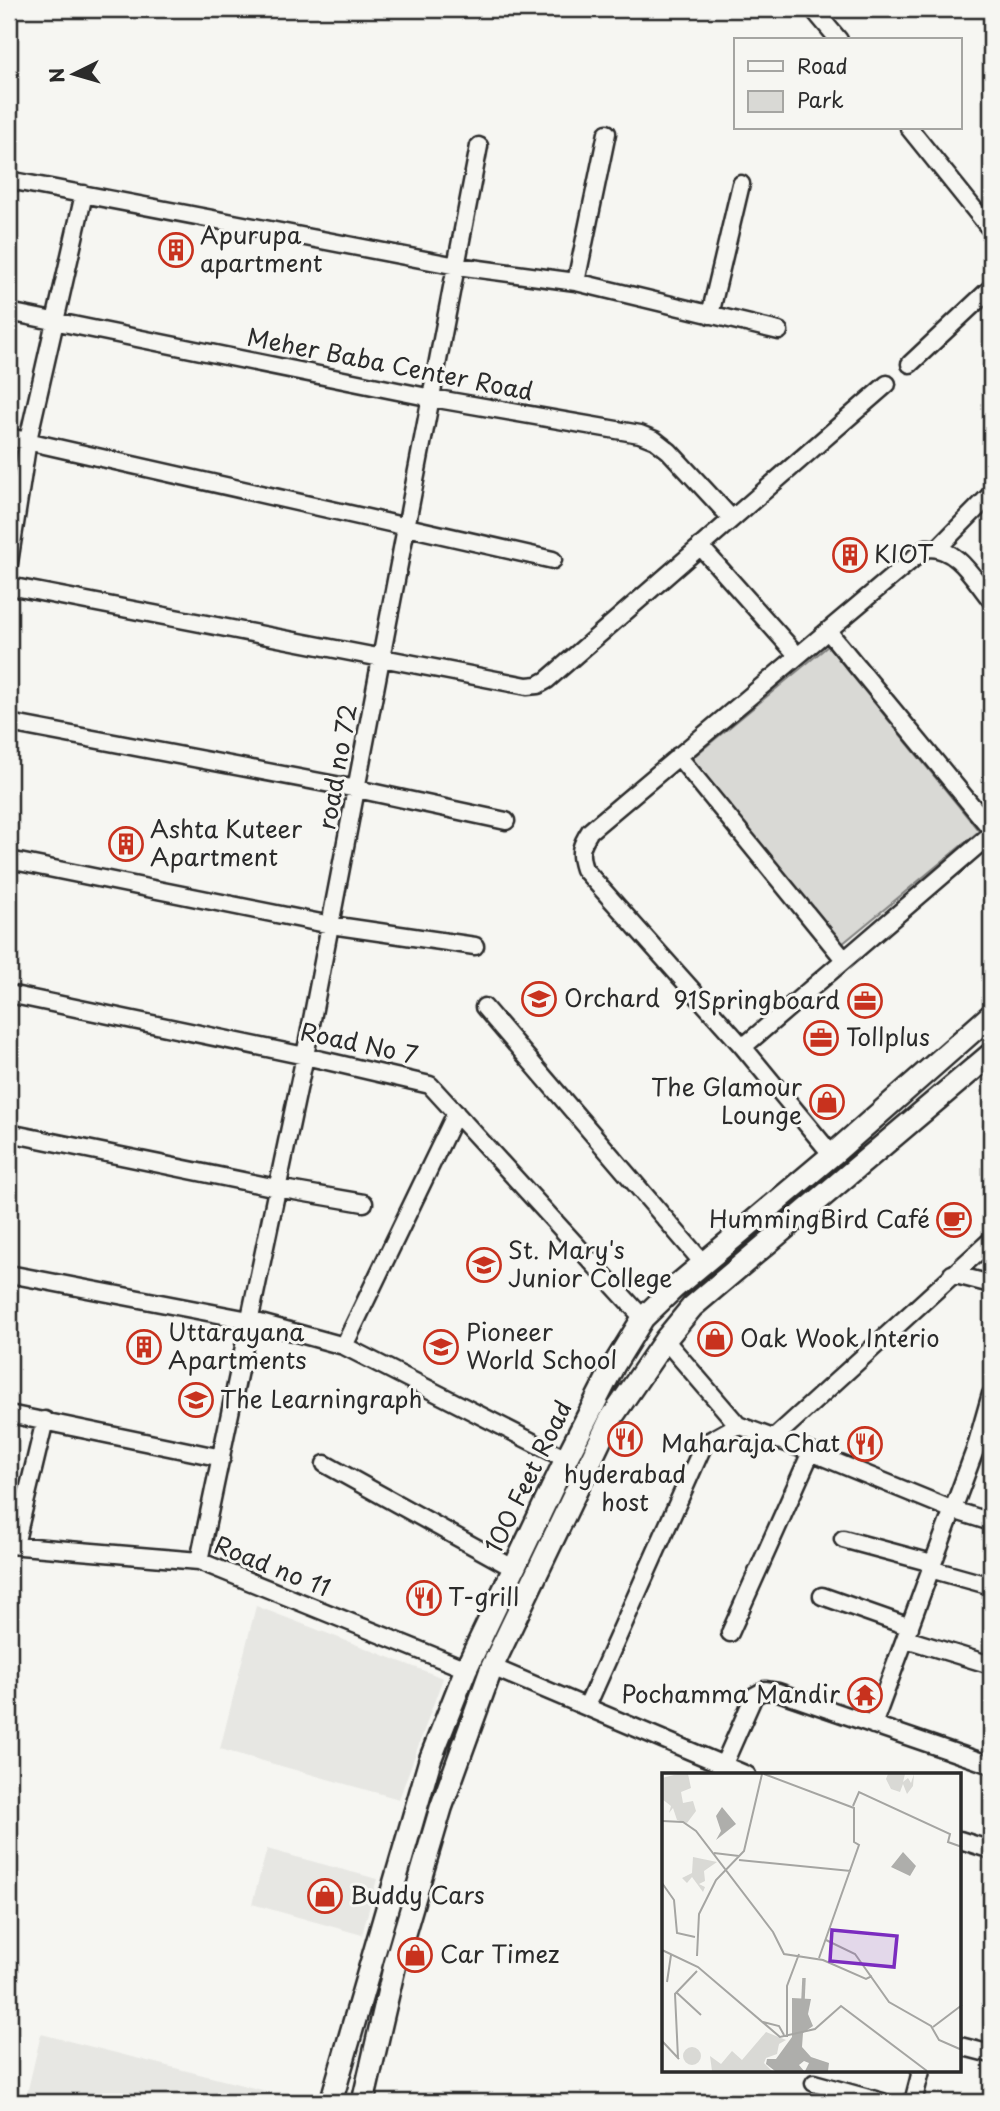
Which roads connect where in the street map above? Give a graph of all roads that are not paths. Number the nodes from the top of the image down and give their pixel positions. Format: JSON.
{"nodes":[{"id":1,"x":813,"y":9,"type":"edge"},
{"id":2,"x":837,"y":38,"type":"edge"},
{"id":3,"x":911,"y":130,"type":"edge"},
{"id":4,"x":607,"y":133,"type":"dead end"},
{"id":5,"x":479,"y":146,"type":"dead end"},
{"id":6,"x":9,"y":180,"type":"edge"},
{"id":7,"x":741,"y":184,"type":"dead end"},
{"id":8,"x":84,"y":194,"type":"junction"},
{"id":9,"x":991,"y":230,"type":"edge"},
{"id":10,"x":457,"y":266,"type":"junction"},
{"id":11,"x":576,"y":282,"type":"junction"},
{"id":12,"x":991,"y":288,"type":"edge"},
{"id":13,"x":9,"y":312,"type":"edge"},
{"id":14,"x":710,"y":315,"type":"junction"},
{"id":15,"x":54,"y":321,"type":"junction"},
{"id":16,"x":779,"y":331,"type":"dead end"},
{"id":17,"x":910,"y":363,"type":"dead end"},
{"id":18,"x":887,"y":384,"type":"dead end"},
{"id":19,"x":432,"y":398,"type":"junction"},
{"id":20,"x":9,"y":437,"type":"edge"},
{"id":21,"x":28,"y":440,"type":"junction"},
{"id":22,"x":991,"y":494,"type":"edge"},
{"id":23,"x":731,"y":518,"type":"junction"},
{"id":24,"x":406,"y":526,"type":"junction"},
{"id":25,"x":700,"y":546,"type":"junction"},
{"id":26,"x":939,"y":547,"type":"junction"},
{"id":27,"x":553,"y":559,"type":"dead end"},
{"id":28,"x":9,"y":563,"type":"edge"},
{"id":29,"x":9,"y":586,"type":"edge"},
{"id":30,"x":991,"y":600,"type":"edge"},
{"id":31,"x":828,"y":631,"type":"junction"},
{"id":32,"x":797,"y":655,"type":"junction"},
{"id":33,"x":381,"y":658,"type":"junction"},
{"id":34,"x":9,"y":723,"type":"edge"},
{"id":35,"x":678,"y":756,"type":"junction"},
{"id":36,"x":358,"y":789,"type":"junction"},
{"id":37,"x":506,"y":821,"type":"dead end"},
{"id":38,"x":991,"y":832,"type":"edge"},
{"id":39,"x":9,"y":860,"type":"edge"},
{"id":40,"x":331,"y":925,"type":"junction"},
{"id":41,"x":475,"y":946,"type":"dead end"},
{"id":42,"x":843,"y":958,"type":"junction"},
{"id":43,"x":9,"y":994,"type":"edge"},
{"id":44,"x":484,"y":1007,"type":"dead end"},
{"id":45,"x":991,"y":1015,"type":"edge"},
{"id":46,"x":743,"y":1046,"type":"junction"},
{"id":47,"x":991,"y":1055,"type":"edge"},
{"id":48,"x":305,"y":1056,"type":"junction"},
{"id":49,"x":456,"y":1113,"type":"junction"},
{"id":50,"x":9,"y":1132,"type":"edge"},
{"id":51,"x":832,"y":1155,"type":"junction"},
{"id":52,"x":797,"y":1184,"type":"junction"},
{"id":53,"x":277,"y":1188,"type":"junction"},
{"id":54,"x":364,"y":1203,"type":"dead end"},
{"id":55,"x":814,"y":1203,"type":"junction"},
{"id":56,"x":991,"y":1240,"type":"edge"},
{"id":57,"x":703,"y":1264,"type":"junction"},
{"id":58,"x":9,"y":1274,"type":"edge"},
{"id":59,"x":952,"y":1275,"type":"junction"},
{"id":60,"x":991,"y":1283,"type":"edge"},
{"id":61,"x":643,"y":1318,"type":"junction"},
{"id":62,"x":249,"y":1320,"type":"junction"},
{"id":63,"x":665,"y":1340,"type":"junction"},
{"id":64,"x":344,"y":1346,"type":"junction"},
{"id":65,"x":991,"y":1394,"type":"edge"},
{"id":66,"x":9,"y":1413,"type":"edge"},
{"id":67,"x":45,"y":1420,"type":"junction"},
{"id":68,"x":738,"y":1425,"type":"junction"},
{"id":69,"x":773,"y":1439,"type":"junction"},
{"id":70,"x":975,"y":1450,"type":"junction"},
{"id":71,"x":811,"y":1452,"type":"junction"},
{"id":72,"x":991,"y":1455,"type":"edge"},
{"id":73,"x":222,"y":1458,"type":"junction"},
{"id":74,"x":566,"y":1459,"type":"junction"},
{"id":75,"x":325,"y":1464,"type":"dead end"},
{"id":76,"x":953,"y":1510,"type":"junction"},
{"id":77,"x":991,"y":1522,"type":"edge"},
{"id":78,"x":843,"y":1539,"type":"dead end"},
{"id":79,"x":12,"y":1545,"type":"edge"},
{"id":80,"x":199,"y":1560,"type":"junction"},
{"id":81,"x":931,"y":1566,"type":"junction"},
{"id":82,"x":513,"y":1568,"type":"junction"},
{"id":83,"x":991,"y":1586,"type":"edge"},
{"id":84,"x":822,"y":1597,"type":"dead end"},
{"id":85,"x":730,"y":1633,"type":"dead end"},
{"id":86,"x":908,"y":1633,"type":"junction"},
{"id":87,"x":991,"y":1665,"type":"edge"},
{"id":88,"x":492,"y":1667,"type":"junction"},
{"id":89,"x":466,"y":1669,"type":"junction"},
{"id":90,"x":587,"y":1706,"type":"junction"},
{"id":91,"x":873,"y":1725,"type":"junction"},
{"id":92,"x":991,"y":1765,"type":"edge"},
{"id":93,"x":720,"y":1770,"type":"edge"},
{"id":94,"x":962,"y":1841,"type":"edge"},
{"id":95,"x":991,"y":1850,"type":"edge"},
{"id":96,"x":962,"y":2047,"type":"edge"},
{"id":97,"x":991,"y":2054,"type":"edge"},
{"id":98,"x":921,"y":2072,"type":"edge"},
{"id":99,"x":814,"y":2083,"type":"dead end"},
{"id":100,"x":331,"y":2102,"type":"edge"},
{"id":101,"x":363,"y":2102,"type":"edge"},
{"id":102,"x":883,"y":2102,"type":"edge"},
{"id":103,"x":913,"y":2102,"type":"edge"}],
"edges":[{"from":1,"to":2,"type":"street"},
{"from":3,"to":9,"type":"street"},
{"from":4,"to":11,"type":"street"},
{"from":5,"to":10,"type":"street","name":"road no 72"},
{"from":6,"to":8,"type":"street"},
{"from":7,"to":14,"type":"street"},
{"from":8,"to":10,"type":"street"},
{"from":8,"to":15,"type":"street"},
{"from":10,"to":11,"type":"street"},
{"from":10,"to":19,"type":"street","name":"road no 72"},
{"from":11,"to":14,"type":"street"},
{"from":12,"to":17,"type":"street"},
{"from":13,"to":15,"type":"street","name":"Meher Baba Center Road"},
{"from":14,"to":16,"type":"street"},
{"from":15,"to":19,"type":"street","name":"Meher Baba Center Road"},
{"from":15,"to":21,"type":"street"},
{"from":18,"to":23,"type":"street"},
{"from":19,"to":23,"type":"street","name":"Meher Baba Center Road"},
{"from":19,"to":24,"type":"street","name":"road no 72"},
{"from":20,"to":21,"type":"street"},
{"from":21,"to":24,"type":"street"},
{"from":21,"to":28,"type":"street"},
{"from":22,"to":26,"type":"street"},
{"from":23,"to":25,"type":"street"},
{"from":24,"to":27,"type":"street"},
{"from":24,"to":33,"type":"street","name":"road no 72"},
{"from":25,"to":32,"type":"street"},
{"from":25,"to":33,"type":"street"},
{"from":26,"to":30,"type":"street"},
{"from":26,"to":31,"type":"street"},
{"from":29,"to":33,"type":"street"},
{"from":31,"to":32,"type":"street"},
{"from":31,"to":38,"type":"street"},
{"from":32,"to":35,"type":"street"},
{"from":33,"to":36,"type":"street","name":"road no 72"},
{"from":34,"to":36,"type":"street"},
{"from":35,"to":42,"type":"street"},
{"from":35,"to":46,"type":"street"},
{"from":36,"to":37,"type":"street"},
{"from":36,"to":40,"type":"street","name":"road no 72"},
{"from":38,"to":42,"type":"street"},
{"from":39,"to":40,"type":"street"},
{"from":40,"to":41,"type":"street"},
{"from":40,"to":48,"type":"street","name":"road no 72"},
{"from":42,"to":46,"type":"street"},
{"from":43,"to":48,"type":"street","name":"Road No 7"},
{"from":44,"to":57,"type":"street"},
{"from":45,"to":51,"type":"main road","name":"100 Feet Road"},
{"from":46,"to":51,"type":"street"},
{"from":47,"to":55,"type":"main road","name":"100 Feet Road"},
{"from":48,"to":49,"type":"street","name":"Road No 7"},
{"from":48,"to":53,"type":"street","name":"road no 72"},
{"from":49,"to":61,"type":"street","name":"Road No 7"},
{"from":49,"to":64,"type":"street"},
{"from":50,"to":53,"type":"street"},
{"from":51,"to":52,"type":"main road","name":"100 Feet Road"},
{"from":52,"to":55,"type":"main road"},
{"from":52,"to":57,"type":"main road","name":"100 Feet Road"},
{"from":53,"to":54,"type":"street"},
{"from":53,"to":62,"type":"street","name":"road no 72"},
{"from":55,"to":63,"type":"main road","name":"100 Feet Road"},
{"from":56,"to":59,"type":"street"},
{"from":57,"to":61,"type":"main road","name":"100 Feet Road"},
{"from":58,"to":62,"type":"street"},
{"from":59,"to":60,"type":"street"},
{"from":59,"to":69,"type":"street"},
{"from":61,"to":74,"type":"main road","name":"100 Feet Road"},
{"from":62,"to":64,"type":"street"},
{"from":62,"to":73,"type":"street","name":"road no 72"},
{"from":63,"to":68,"type":"street"},
{"from":63,"to":88,"type":"main road","name":"100 Feet Road"},
{"from":64,"to":74,"type":"street"},
{"from":65,"to":70,"type":"street"},
{"from":66,"to":67,"type":"street"},
{"from":67,"to":73,"type":"street"},
{"from":67,"to":79,"type":"street"},
{"from":68,"to":69,"type":"street"},
{"from":68,"to":90,"type":"street"},
{"from":69,"to":71,"type":"street"},
{"from":70,"to":72,"type":"street"},
{"from":70,"to":76,"type":"street"},
{"from":71,"to":76,"type":"street"},
{"from":71,"to":85,"type":"street"},
{"from":73,"to":80,"type":"street","name":"road no 72"},
{"from":74,"to":82,"type":"main road","name":"100 Feet Road"},
{"from":75,"to":82,"type":"street"},
{"from":76,"to":77,"type":"street"},
{"from":76,"to":81,"type":"street"},
{"from":78,"to":81,"type":"street"},
{"from":79,"to":80,"type":"street","name":"Road no 11"},
{"from":80,"to":89,"type":"street","name":"Road no 11"},
{"from":81,"to":83,"type":"street"},
{"from":81,"to":86,"type":"street"},
{"from":82,"to":89,"type":"main road","name":"100 Feet Road"},
{"from":84,"to":86,"type":"street"},
{"from":86,"to":87,"type":"street"},
{"from":86,"to":91,"type":"street"},
{"from":88,"to":90,"type":"street"},
{"from":88,"to":101,"type":"main road","name":"100 Feet Road"},
{"from":89,"to":100,"type":"main road","name":"100 Feet Road"},
{"from":90,"to":93,"type":"street"},
{"from":91,"to":92,"type":"street"},
{"from":91,"to":93,"type":"street"},
{"from":94,"to":95,"type":"street"},
{"from":96,"to":97,"type":"street"},
{"from":98,"to":103,"type":"street"},
{"from":99,"to":102,"type":"street"}]}
